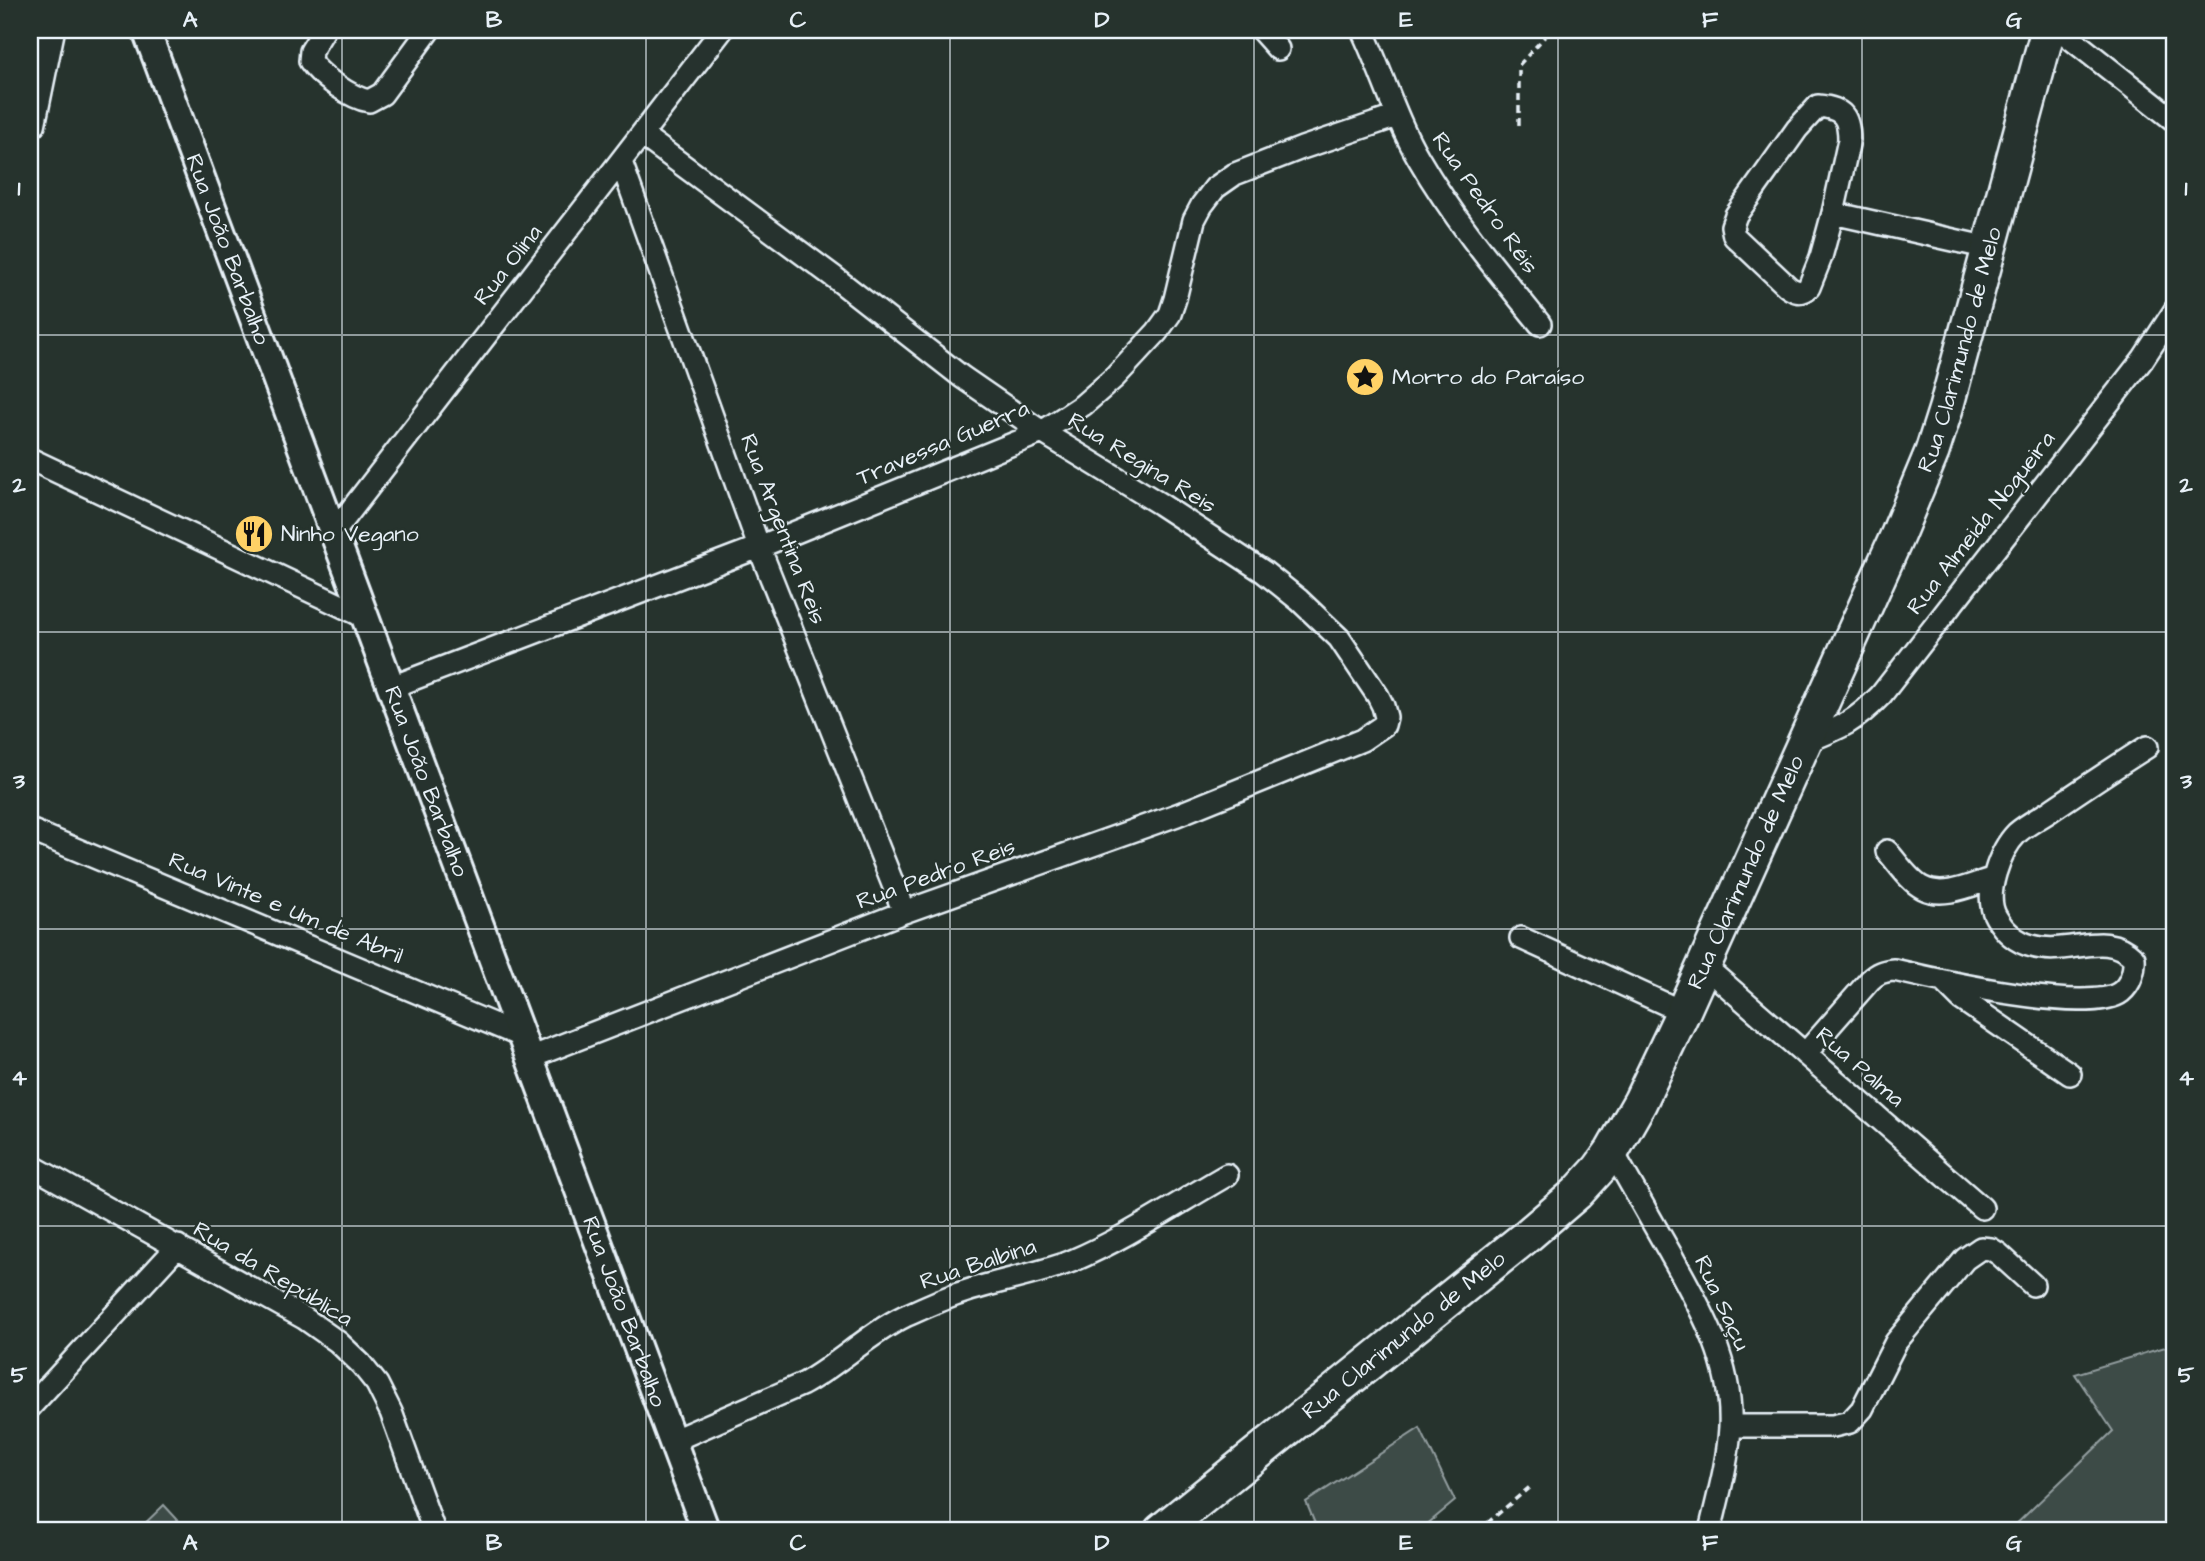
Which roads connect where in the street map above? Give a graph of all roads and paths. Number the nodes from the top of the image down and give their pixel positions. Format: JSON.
{"nodes":[{"id":1,"x":50,"y":30,"type":"edge"},
{"id":2,"x":65,"y":30,"type":"edge"},
{"id":3,"x":146,"y":30,"type":"edge"},
{"id":4,"x":324,"y":30,"type":"edge"},
{"id":5,"x":429,"y":30,"type":"edge"},
{"id":6,"x":722,"y":30,"type":"edge"},
{"id":7,"x":1261,"y":30,"type":"edge"},
{"id":8,"x":1363,"y":30,"type":"edge"},
{"id":9,"x":1550,"y":30,"type":"edge"},
{"id":10,"x":2048,"y":30,"type":"edge"},
{"id":11,"x":2060,"y":30,"type":"edge"},
{"id":12,"x":1278,"y":49,"type":"dead end"},
{"id":13,"x":44,"y":59,"type":"junction"},
{"id":14,"x":1397,"y":116,"type":"junction"},
{"id":15,"x":2175,"y":121,"type":"edge"},
{"id":16,"x":30,"y":123,"type":"edge"},
{"id":17,"x":1518,"y":125,"type":"dead end"},
{"id":18,"x":642,"y":135,"type":"junction"},
{"id":19,"x":621,"y":162,"type":"junction"},
{"id":20,"x":1833,"y":213,"type":"junction"},
{"id":21,"x":1989,"y":248,"type":"junction"},
{"id":22,"x":2175,"y":310,"type":"edge"},
{"id":23,"x":1540,"y":324,"type":"dead end"},
{"id":24,"x":1042,"y":432,"type":"junction"},
{"id":25,"x":30,"y":459,"type":"edge"},
{"id":26,"x":334,"y":532,"type":"junction"},
{"id":27,"x":759,"y":547,"type":"junction"},
{"id":28,"x":365,"y":617,"type":"junction"},
{"id":29,"x":392,"y":687,"type":"junction"},
{"id":30,"x":1362,"y":740,"type":"joint"},
{"id":31,"x":1805,"y":742,"type":"junction"},
{"id":32,"x":2147,"y":747,"type":"dead end"},
{"id":33,"x":30,"y":830,"type":"edge"},
{"id":34,"x":1887,"y":851,"type":"dead end"},
{"id":35,"x":1994,"y":878,"type":"junction"},
{"id":36,"x":904,"y":912,"type":"junction"},
{"id":37,"x":1521,"y":938,"type":"dead end"},
{"id":38,"x":1703,"y":965,"type":"junction"},
{"id":39,"x":1943,"y":981,"type":"junction"},
{"id":40,"x":1683,"y":1012,"type":"junction"},
{"id":41,"x":525,"y":1047,"type":"junction"},
{"id":42,"x":1805,"y":1054,"type":"junction"},
{"id":43,"x":2070,"y":1074,"type":"dead end"},
{"id":44,"x":1612,"y":1152,"type":"junction"},
{"id":45,"x":30,"y":1165,"type":"edge"},
{"id":46,"x":1227,"y":1175,"type":"dead end"},
{"id":47,"x":1982,"y":1208,"type":"dead end"},
{"id":48,"x":178,"y":1246,"type":"junction"},
{"id":49,"x":2033,"y":1286,"type":"dead end"},
{"id":50,"x":30,"y":1407,"type":"edge"},
{"id":51,"x":1730,"y":1426,"type":"junction"},
{"id":52,"x":672,"y":1441,"type":"junction"},
{"id":53,"x":1531,"y":1486,"type":"dead end"},
{"id":54,"x":434,"y":1531,"type":"edge"},
{"id":55,"x":706,"y":1531,"type":"edge"},
{"id":56,"x":1161,"y":1531,"type":"edge"},
{"id":57,"x":1478,"y":1531,"type":"edge"},
{"id":58,"x":1710,"y":1531,"type":"edge"}],
"edges":[{"from":1,"to":13,"type":"main road"},
{"from":2,"to":13,"type":"main road"},
{"from":3,"to":26,"type":"street","name":"Rua João Barbalho"},
{"from":4,"to":5,"type":"street"},
{"from":6,"to":18,"type":"street","name":"Rua Olina"},
{"from":7,"to":12,"type":"street"},
{"from":8,"to":14,"type":"street","name":"Rua Pedro Réis"},
{"from":9,"to":17,"type":"path"},
{"from":10,"to":21,"type":"main road","name":"Rua Clarimundo de Melo"},
{"from":11,"to":15,"type":"street"},
{"from":13,"to":16,"type":"main road"},
{"from":14,"to":23,"type":"street","name":"Rua Pedro Réis"},
{"from":14,"to":24,"type":"street","name":"Travessa Guerra"},
{"from":18,"to":19,"type":"street","name":"Rua Olina"},
{"from":18,"to":24,"type":"street","name":"Rua Regina Reis"},
{"from":19,"to":26,"type":"street","name":"Rua Olina"},
{"from":19,"to":27,"type":"street","name":"Rua Argentina Reis"},
{"from":20,"to":20,"type":"street"},
{"from":20,"to":21,"type":"street"},
{"from":21,"to":31,"type":"main road","name":"Rua Clarimundo de Melo"},
{"from":22,"to":31,"type":"street","name":"Rua Almeida Nogueira"},
{"from":24,"to":27,"type":"street","name":"Travessa Guerra"},
{"from":24,"to":30,"type":"street","name":"Rua Regina Reis"},
{"from":25,"to":28,"type":"street"},
{"from":26,"to":28,"type":"street","name":"Rua João Barbalho"},
{"from":27,"to":29,"type":"street","name":"Travessa Guerra"},
{"from":27,"to":36,"type":"street","name":"Rua Argentina Reis"},
{"from":28,"to":29,"type":"street","name":"Rua João Barbalho"},
{"from":29,"to":41,"type":"street","name":"Rua João Barbalho"},
{"from":30,"to":36,"type":"street","name":"Rua Pedro Reis"},
{"from":31,"to":38,"type":"main road","name":"Rua Clarimundo de Melo"},
{"from":32,"to":35,"type":"street"},
{"from":33,"to":41,"type":"street","name":"Rua Vinte e Um de Abril"},
{"from":34,"to":35,"type":"street"},
{"from":35,"to":39,"type":"street"},
{"from":36,"to":41,"type":"street","name":"Rua Pedro Reis"},
{"from":37,"to":40,"type":"street"},
{"from":38,"to":40,"type":"main road","name":"Rua Clarimundo de Melo"},
{"from":38,"to":42,"type":"street","name":"Rua Palma"},
{"from":39,"to":42,"type":"street"},
{"from":39,"to":43,"type":"street"},
{"from":40,"to":44,"type":"main road","name":"Rua Clarimundo de Melo"},
{"from":41,"to":52,"type":"street","name":"Rua João Barbalho"},
{"from":42,"to":47,"type":"street","name":"Rua Palma"},
{"from":44,"to":51,"type":"street","name":"Rua Saçu"},
{"from":44,"to":56,"type":"main road","name":"Rua Clarimundo de Melo"},
{"from":45,"to":48,"type":"street","name":"Rua da República"},
{"from":46,"to":52,"type":"street","name":"Rua Balbina"},
{"from":48,"to":50,"type":"street"},
{"from":48,"to":54,"type":"street","name":"Rua da República"},
{"from":49,"to":51,"type":"street"},
{"from":51,"to":58,"type":"street","name":"Rua Saçu"},
{"from":52,"to":55,"type":"street","name":"Rua João Barbalho"},
{"from":53,"to":57,"type":"path"}]}
